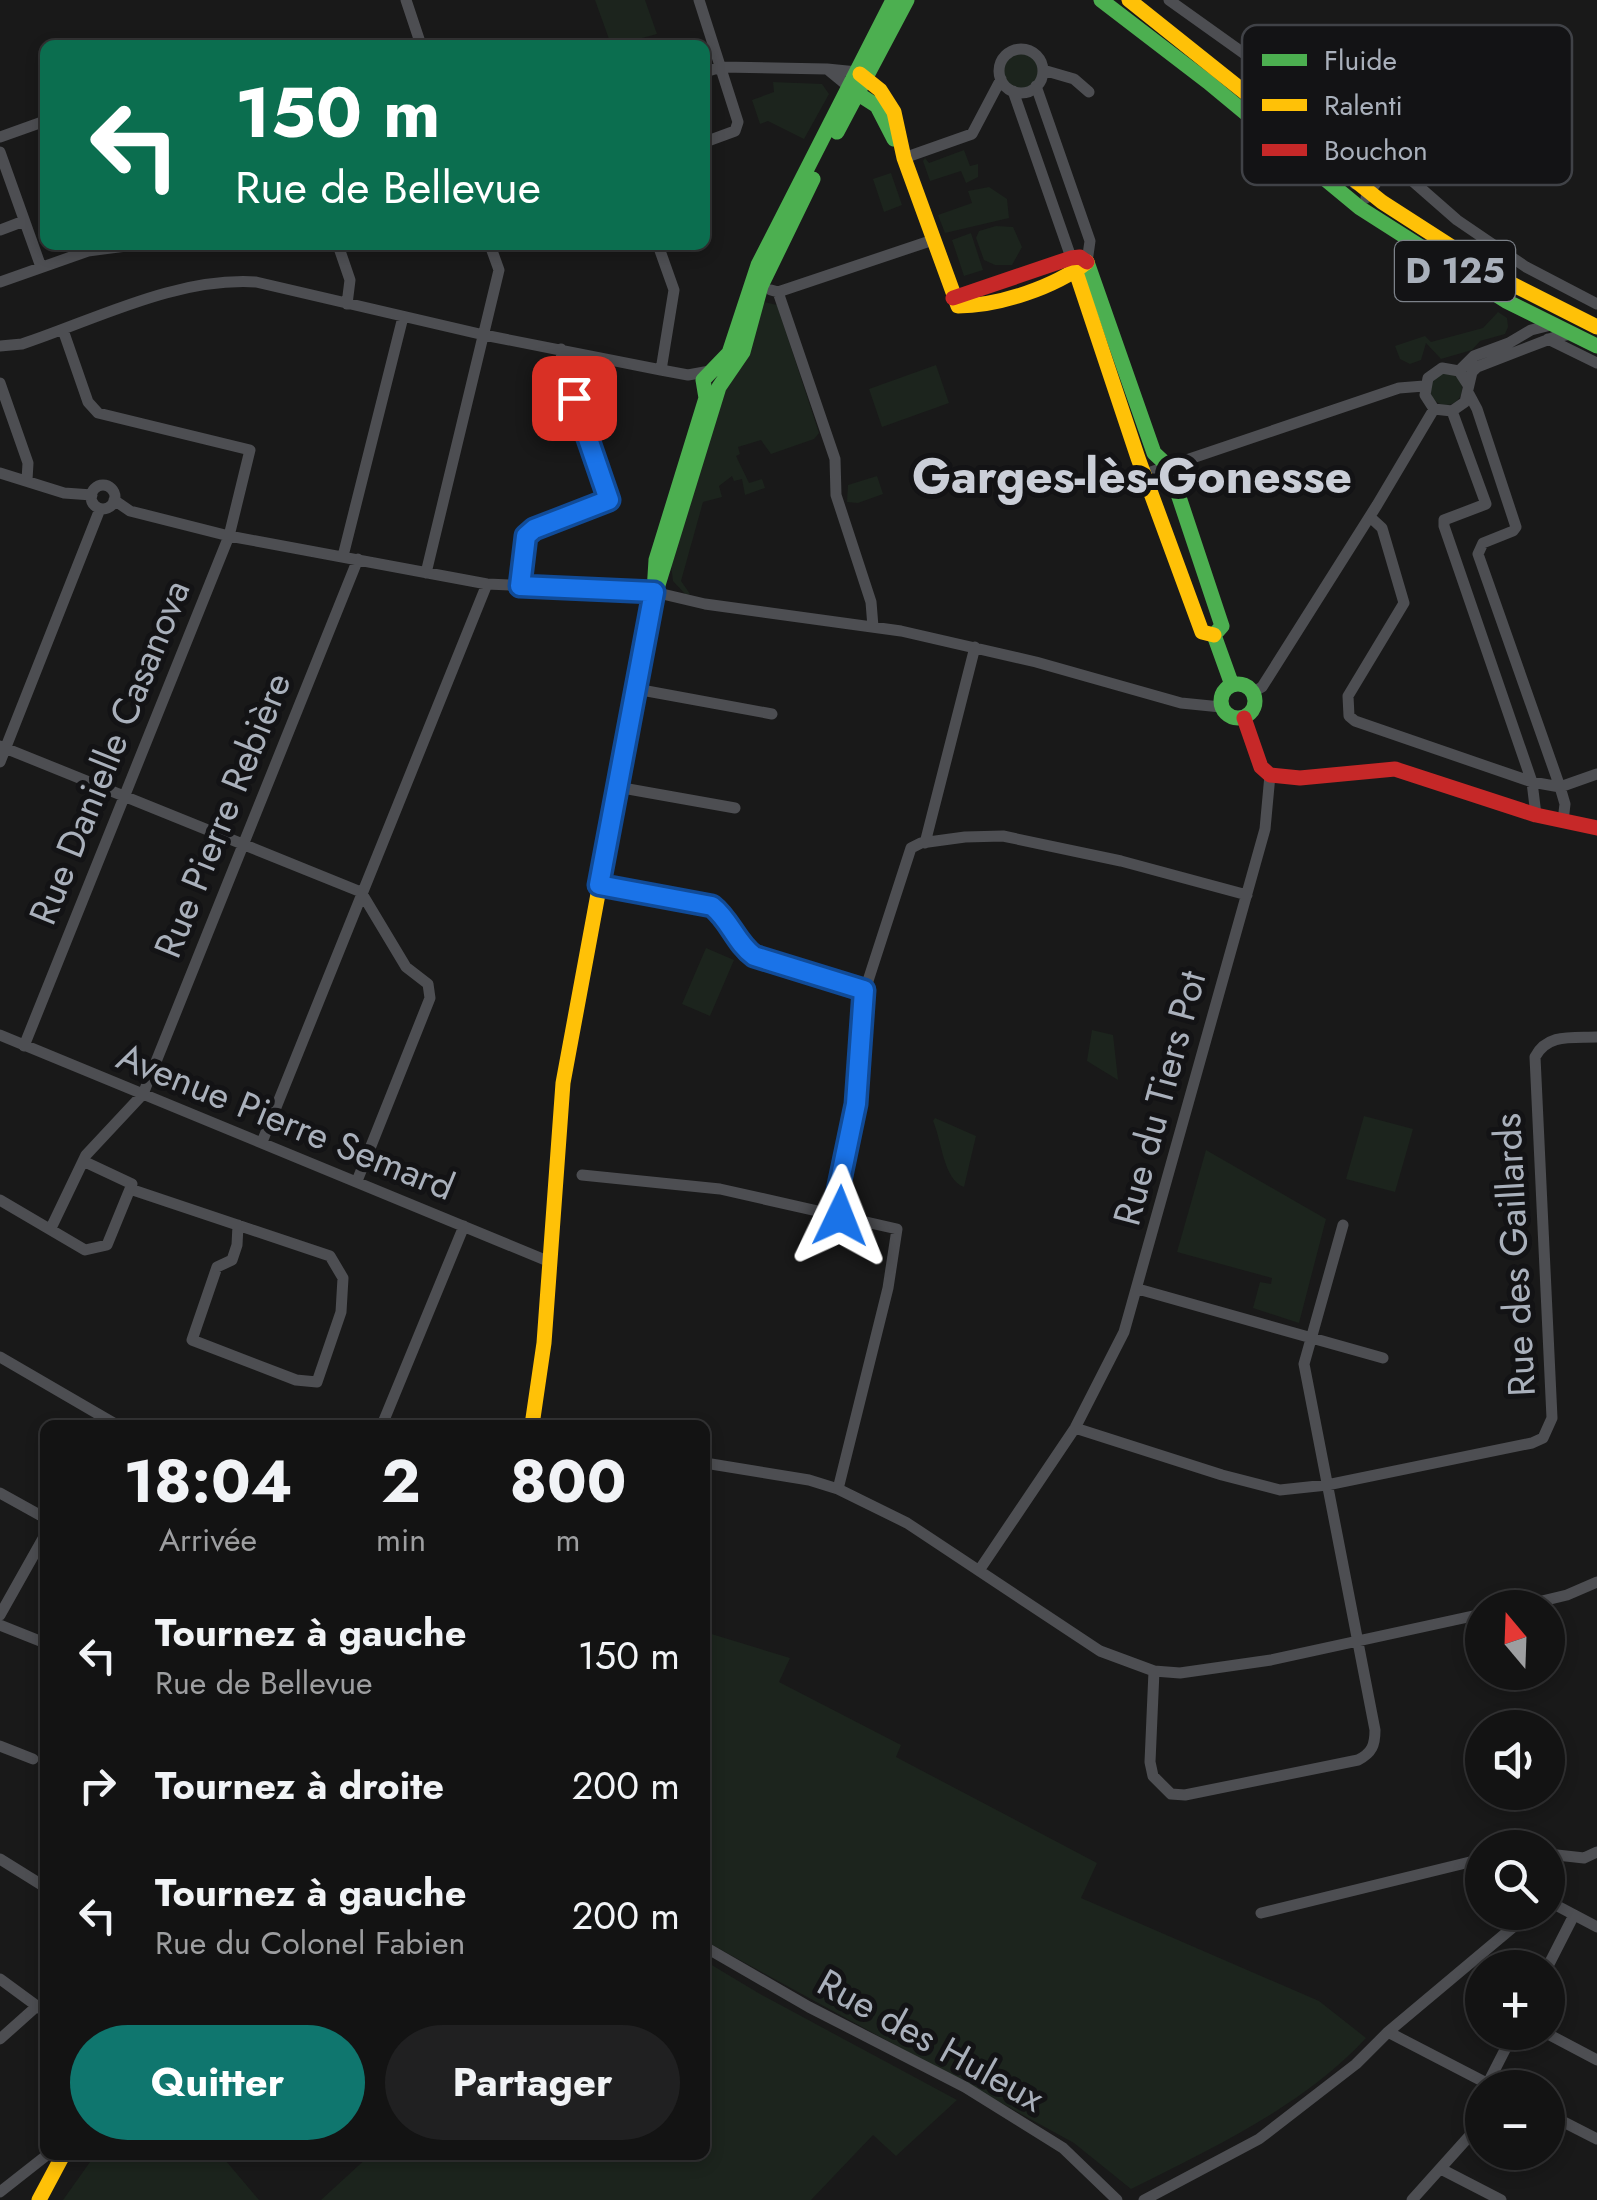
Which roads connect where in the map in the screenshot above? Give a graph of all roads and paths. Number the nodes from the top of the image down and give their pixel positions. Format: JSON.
{"nodes":[{"id":1,"x":406,"y":0,"type":"edge"},
{"id":2,"x":893,"y":0,"type":"edge"},
{"id":3,"x":904,"y":0,"type":"edge"},
{"id":4,"x":1101,"y":0,"type":"edge"},
{"id":5,"x":1129,"y":0,"type":"edge"},
{"id":6,"x":1169,"y":0,"type":"edge"},
{"id":7,"x":701,"y":1,"type":"edge"},
{"id":8,"x":419,"y":40,"type":"edge"},
{"id":9,"x":1242,"y":52,"type":"edge"},
{"id":10,"x":721,"y":67,"type":"junction"},
{"id":11,"x":710,"y":70,"type":"edge"},
{"id":12,"x":1042,"y":70,"type":"junction"},
{"id":13,"x":1001,"y":79,"type":"junction"},
{"id":14,"x":857,"y":82,"type":"junction"},
{"id":15,"x":1036,"y":86,"type":"junction"},
{"id":16,"x":1013,"y":91,"type":"junction"},
{"id":17,"x":1090,"y":92,"type":"dead end"},
{"id":18,"x":1242,"y":92,"type":"edge"},
{"id":19,"x":1242,"y":111,"type":"edge"},
{"id":20,"x":40,"y":124,"type":"edge"},
{"id":21,"x":0,"y":137,"type":"edge"},
{"id":22,"x":710,"y":140,"type":"edge"},
{"id":23,"x":0,"y":152,"type":"edge"},
{"id":24,"x":903,"y":154,"type":"junction"},
{"id":25,"x":1356,"y":185,"type":"edge"},
{"id":26,"x":1357,"y":185,"type":"edge"},
{"id":27,"x":1362,"y":185,"type":"edge"},
{"id":28,"x":1363,"y":185,"type":"edge"},
{"id":29,"x":1417,"y":185,"type":"edge"},
{"id":30,"x":1361,"y":188,"type":"junction"},
{"id":31,"x":24,"y":221,"type":"junction"},
{"id":32,"x":0,"y":230,"type":"edge"},
{"id":33,"x":932,"y":240,"type":"junction"},
{"id":34,"x":82,"y":250,"type":"edge"},
{"id":35,"x":340,"y":250,"type":"edge"},
{"id":36,"x":492,"y":250,"type":"edge"},
{"id":37,"x":660,"y":250,"type":"edge"},
{"id":38,"x":1078,"y":264,"type":"junction"},
{"id":39,"x":41,"y":268,"type":"junction"},
{"id":40,"x":0,"y":282,"type":"edge"},
{"id":41,"x":756,"y":284,"type":"junction"},
{"id":42,"x":778,"y":292,"type":"junction"},
{"id":43,"x":1546,"y":303,"type":"junction"},
{"id":44,"x":347,"y":304,"type":"junction"},
{"id":45,"x":1597,"y":304,"type":"edge"},
{"id":46,"x":1524,"y":311,"type":"junction"},
{"id":47,"x":402,"y":317,"type":"junction"},
{"id":48,"x":1597,"y":327,"type":"edge"},
{"id":49,"x":63,"y":330,"type":"junction"},
{"id":50,"x":1558,"y":332,"type":"junction"},
{"id":51,"x":484,"y":335,"type":"junction"},
{"id":52,"x":1597,"y":335,"type":"edge"},
{"id":53,"x":1513,"y":341,"type":"junction"},
{"id":54,"x":0,"y":346,"type":"edge"},
{"id":55,"x":1597,"y":346,"type":"edge"},
{"id":56,"x":561,"y":349,"type":"junction"},
{"id":57,"x":1597,"y":363,"type":"edge"},
{"id":58,"x":661,"y":370,"type":"junction"},
{"id":59,"x":1459,"y":371,"type":"junction"},
{"id":60,"x":717,"y":376,"type":"junction"},
{"id":61,"x":0,"y":382,"type":"edge"},
{"id":62,"x":1424,"y":386,"type":"junction"},
{"id":63,"x":1468,"y":390,"type":"junction"},
{"id":64,"x":1434,"y":409,"type":"junction"},
{"id":65,"x":1452,"y":411,"type":"junction"},
{"id":66,"x":1169,"y":467,"type":"junction"},
{"id":67,"x":0,"y":473,"type":"edge"},
{"id":68,"x":1145,"y":474,"type":"junction"},
{"id":69,"x":28,"y":480,"type":"junction"},
{"id":70,"x":92,"y":494,"type":"junction"},
{"id":71,"x":1507,"y":498,"type":"junction"},
{"id":72,"x":114,"y":500,"type":"junction"},
{"id":73,"x":1486,"y":504,"type":"junction"},
{"id":74,"x":100,"y":509,"type":"junction"},
{"id":75,"x":1370,"y":517,"type":"junction"},
{"id":76,"x":229,"y":536,"type":"junction"},
{"id":77,"x":344,"y":556,"type":"junction"},
{"id":78,"x":358,"y":559,"type":"junction"},
{"id":79,"x":426,"y":573,"type":"junction"},
{"id":80,"x":487,"y":584,"type":"junction"},
{"id":81,"x":520,"y":586,"type":"junction"},
{"id":82,"x":654,"y":592,"type":"junction"},
{"id":83,"x":874,"y":627,"type":"junction"},
{"id":84,"x":1214,"y":635,"type":"junction"},
{"id":85,"x":975,"y":647,"type":"junction"},
{"id":86,"x":1232,"y":685,"type":"junction"},
{"id":87,"x":636,"y":689,"type":"junction"},
{"id":88,"x":1253,"y":692,"type":"junction"},
{"id":89,"x":1221,"y":707,"type":"junction"},
{"id":90,"x":772,"y":714,"type":"dead end"},
{"id":91,"x":1244,"y":718,"type":"junction"},
{"id":92,"x":3,"y":747,"type":"edge"},
{"id":93,"x":0,"y":762,"type":"edge"},
{"id":94,"x":1597,"y":774,"type":"edge"},
{"id":95,"x":1270,"y":775,"type":"junction"},
{"id":96,"x":1532,"y":782,"type":"junction"},
{"id":97,"x":617,"y":786,"type":"junction"},
{"id":98,"x":1560,"y":787,"type":"junction"},
{"id":99,"x":124,"y":794,"type":"junction"},
{"id":100,"x":735,"y":808,"type":"dead end"},
{"id":101,"x":1536,"y":815,"type":"junction"},
{"id":102,"x":1563,"y":821,"type":"junction"},
{"id":103,"x":1597,"y":828,"type":"edge"},
{"id":104,"x":243,"y":843,"type":"junction"},
{"id":105,"x":924,"y":843,"type":"junction"},
{"id":106,"x":599,"y":885,"type":"junction"},
{"id":107,"x":362,"y":892,"type":"junction"},
{"id":108,"x":1247,"y":895,"type":"junction"},
{"id":109,"x":864,"y":990,"type":"junction"},
{"id":110,"x":0,"y":1036,"type":"edge"},
{"id":111,"x":1597,"y":1037,"type":"edge"},
{"id":112,"x":24,"y":1046,"type":"junction"},
{"id":113,"x":143,"y":1094,"type":"junction"},
{"id":114,"x":262,"y":1142,"type":"junction"},
{"id":115,"x":83,"y":1160,"type":"junction"},
{"id":116,"x":582,"y":1176,"type":"dead end"},
{"id":117,"x":357,"y":1182,"type":"junction"},
{"id":118,"x":130,"y":1189,"type":"junction"},
{"id":119,"x":0,"y":1200,"type":"edge"},
{"id":120,"x":833,"y":1214,"type":"junction"},
{"id":121,"x":238,"y":1225,"type":"junction"},
{"id":122,"x":1343,"y":1225,"type":"dead end"},
{"id":123,"x":464,"y":1226,"type":"junction"},
{"id":124,"x":51,"y":1228,"type":"junction"},
{"id":125,"x":550,"y":1262,"type":"junction"},
{"id":126,"x":1138,"y":1289,"type":"junction"},
{"id":127,"x":1310,"y":1338,"type":"junction"},
{"id":128,"x":0,"y":1357,"type":"edge"},
{"id":129,"x":1383,"y":1358,"type":"dead end"},
{"id":130,"x":105,"y":1420,"type":"edge"},
{"id":131,"x":384,"y":1420,"type":"edge"},
{"id":132,"x":533,"y":1420,"type":"edge"},
{"id":133,"x":1075,"y":1428,"type":"junction"},
{"id":134,"x":710,"y":1463,"type":"edge"},
{"id":135,"x":1327,"y":1485,"type":"junction"},
{"id":136,"x":838,"y":1489,"type":"junction"},
{"id":137,"x":0,"y":1493,"type":"edge"},
{"id":138,"x":40,"y":1515,"type":"edge"},
{"id":139,"x":40,"y":1545,"type":"edge"},
{"id":140,"x":980,"y":1570,"type":"junction"},
{"id":141,"x":1597,"y":1582,"type":"edge"},
{"id":142,"x":1565,"y":1596,"type":"edge"},
{"id":143,"x":0,"y":1615,"type":"edge"},
{"id":144,"x":1465,"y":1618,"type":"edge"},
{"id":145,"x":0,"y":1625,"type":"edge"},
{"id":146,"x":40,"y":1640,"type":"edge"},
{"id":147,"x":1358,"y":1642,"type":"junction"},
{"id":148,"x":1154,"y":1671,"type":"junction"},
{"id":149,"x":0,"y":1746,"type":"edge"},
{"id":150,"x":34,"y":1760,"type":"dead end"},
{"id":151,"x":1597,"y":1852,"type":"edge"},
{"id":152,"x":1565,"y":1856,"type":"edge"},
{"id":153,"x":0,"y":1859,"type":"edge"},
{"id":154,"x":1465,"y":1863,"type":"edge"},
{"id":155,"x":40,"y":1884,"type":"edge"},
{"id":156,"x":1565,"y":1910,"type":"edge"},
{"id":157,"x":1261,"y":1913,"type":"dead end"},
{"id":158,"x":1574,"y":1915,"type":"junction"},
{"id":159,"x":1597,"y":1927,"type":"edge"},
{"id":160,"x":1510,"y":1930,"type":"edge"},
{"id":161,"x":710,"y":1950,"type":"edge"},
{"id":162,"x":1556,"y":1950,"type":"edge"},
{"id":163,"x":0,"y":1980,"type":"edge"},
{"id":164,"x":40,"y":2008,"type":"edge"},
{"id":165,"x":40,"y":2010,"type":"edge"},
{"id":166,"x":1388,"y":2032,"type":"junction"},
{"id":167,"x":0,"y":2038,"type":"edge"},
{"id":168,"x":1565,"y":2043,"type":"edge"},
{"id":169,"x":1597,"y":2060,"type":"edge"},
{"id":170,"x":1465,"y":2071,"type":"edge"},
{"id":171,"x":1565,"y":2123,"type":"edge"},
{"id":172,"x":1597,"y":2139,"type":"edge"},
{"id":173,"x":1465,"y":2142,"type":"edge"},
{"id":174,"x":41,"y":2160,"type":"edge"},
{"id":175,"x":60,"y":2160,"type":"edge"},
{"id":176,"x":1442,"y":2169,"type":"junction"},
{"id":177,"x":0,"y":2192,"type":"edge"},
{"id":178,"x":39,"y":2200,"type":"edge"},
{"id":179,"x":1118,"y":2200,"type":"edge"},
{"id":180,"x":1144,"y":2200,"type":"edge"},
{"id":181,"x":1412,"y":2200,"type":"edge"},
{"id":182,"x":1501,"y":2200,"type":"edge"}],
"edges":[{"from":1,"to":8,"type":"street"},
{"from":2,"to":14,"type":"street"},
{"from":3,"to":14,"type":"street"},
{"from":4,"to":19,"type":"street","number":"D 125"},
{"from":5,"to":18,"type":"street","number":"D 125"},
{"from":6,"to":9,"type":"street"},
{"from":7,"to":10,"type":"street"},
{"from":10,"to":11,"type":"street"},
{"from":10,"to":14,"type":"street"},
{"from":10,"to":22,"type":"street"},
{"from":12,"to":13,"type":"street"},
{"from":12,"to":15,"type":"street"},
{"from":12,"to":17,"type":"street"},
{"from":13,"to":16,"type":"street"},
{"from":13,"to":24,"type":"street"},
{"from":14,"to":24,"type":"street"},
{"from":14,"to":41,"type":"street"},
{"from":15,"to":16,"type":"street"},
{"from":15,"to":38,"type":"street"},
{"from":16,"to":38,"type":"street"},
{"from":20,"to":21,"type":"street"},
{"from":23,"to":31,"type":"street"},
{"from":24,"to":33,"type":"street"},
{"from":25,"to":30,"type":"street","number":"D 125"},
{"from":26,"to":30,"type":"street","number":"D 125"},
{"from":27,"to":30,"type":"street"},
{"from":28,"to":30,"type":"street"},
{"from":29,"to":45,"type":"street"},
{"from":30,"to":43,"type":"street","number":"D 125"},
{"from":30,"to":46,"type":"street","number":"D 125"},
{"from":31,"to":32,"type":"street"},
{"from":31,"to":39,"type":"street"},
{"from":33,"to":38,"type":"street"},
{"from":33,"to":42,"type":"street"},
{"from":34,"to":39,"type":"street"},
{"from":35,"to":44,"type":"street"},
{"from":36,"to":51,"type":"street"},
{"from":37,"to":58,"type":"street"},
{"from":38,"to":66,"type":"street"},
{"from":38,"to":68,"type":"street"},
{"from":39,"to":40,"type":"street"},
{"from":41,"to":42,"type":"street"},
{"from":41,"to":60,"type":"street"},
{"from":42,"to":83,"type":"street"},
{"from":43,"to":48,"type":"street","number":"D 125"},
{"from":43,"to":50,"type":"street"},
{"from":44,"to":47,"type":"street"},
{"from":44,"to":49,"type":"street"},
{"from":46,"to":50,"type":"street","number":"D 125"},
{"from":46,"to":53,"type":"street"},
{"from":47,"to":51,"type":"street"},
{"from":47,"to":77,"type":"street"},
{"from":49,"to":54,"type":"street"},
{"from":49,"to":76,"type":"street","name":"Rue Danielle Casanova"},
{"from":50,"to":52,"type":"street"},
{"from":50,"to":53,"type":"street"},
{"from":50,"to":55,"type":"street","number":"D 125"},
{"from":50,"to":57,"type":"street"},
{"from":50,"to":63,"type":"street"},
{"from":51,"to":56,"type":"street"},
{"from":51,"to":79,"type":"street"},
{"from":53,"to":59,"type":"street"},
{"from":56,"to":58,"type":"street"},
{"from":56,"to":81,"type":"street"},
{"from":58,"to":60,"type":"street"},
{"from":59,"to":62,"type":"street"},
{"from":59,"to":63,"type":"street"},
{"from":60,"to":82,"type":"street"},
{"from":61,"to":69,"type":"street"},
{"from":62,"to":64,"type":"street"},
{"from":62,"to":66,"type":"street"},
{"from":63,"to":65,"type":"street"},
{"from":63,"to":71,"type":"street"},
{"from":64,"to":65,"type":"street"},
{"from":64,"to":75,"type":"street"},
{"from":65,"to":73,"type":"street"},
{"from":66,"to":68,"type":"street"},
{"from":66,"to":84,"type":"street"},
{"from":67,"to":69,"type":"street"},
{"from":68,"to":84,"type":"street"},
{"from":69,"to":70,"type":"street"},
{"from":70,"to":72,"type":"street"},
{"from":70,"to":74,"type":"street"},
{"from":71,"to":73,"type":"street"},
{"from":71,"to":98,"type":"street"},
{"from":72,"to":74,"type":"street"},
{"from":72,"to":76,"type":"street"},
{"from":73,"to":96,"type":"street"},
{"from":74,"to":92,"type":"street"},
{"from":75,"to":88,"type":"street"},
{"from":75,"to":96,"type":"street"},
{"from":76,"to":77,"type":"street"},
{"from":76,"to":99,"type":"street","name":"Rue Danielle Casanova"},
{"from":77,"to":78,"type":"street"},
{"from":78,"to":79,"type":"street"},
{"from":78,"to":104,"type":"street","name":"Rue Pierre Rebière"},
{"from":79,"to":80,"type":"street"},
{"from":80,"to":81,"type":"street"},
{"from":80,"to":107,"type":"street"},
{"from":81,"to":82,"type":"street"},
{"from":82,"to":83,"type":"street"},
{"from":82,"to":87,"type":"street"},
{"from":83,"to":85,"type":"street"},
{"from":84,"to":86,"type":"street"},
{"from":85,"to":89,"type":"street"},
{"from":85,"to":105,"type":"street"},
{"from":86,"to":88,"type":"street"},
{"from":86,"to":89,"type":"street"},
{"from":87,"to":90,"type":"street"},
{"from":87,"to":97,"type":"street"},
{"from":88,"to":91,"type":"street"},
{"from":89,"to":91,"type":"street"},
{"from":91,"to":95,"type":"street"},
{"from":92,"to":93,"type":"street"},
{"from":92,"to":99,"type":"street"},
{"from":94,"to":98,"type":"street"},
{"from":95,"to":101,"type":"street"},
{"from":95,"to":108,"type":"street","name":"Rue du Tiers Pot"},
{"from":96,"to":98,"type":"street"},
{"from":96,"to":101,"type":"street"},
{"from":97,"to":100,"type":"street"},
{"from":97,"to":106,"type":"street"},
{"from":98,"to":102,"type":"street"},
{"from":99,"to":104,"type":"street"},
{"from":99,"to":112,"type":"street","name":"Rue Danielle Casanova"},
{"from":101,"to":102,"type":"street"},
{"from":102,"to":103,"type":"street"},
{"from":104,"to":107,"type":"street"},
{"from":104,"to":113,"type":"street","name":"Rue Pierre Rebière"},
{"from":105,"to":108,"type":"street"},
{"from":105,"to":109,"type":"street"},
{"from":106,"to":109,"type":"street"},
{"from":106,"to":125,"type":"street"},
{"from":107,"to":114,"type":"street"},
{"from":107,"to":117,"type":"street"},
{"from":108,"to":126,"type":"street","name":"Rue du Tiers Pot"},
{"from":109,"to":120,"type":"street"},
{"from":110,"to":112,"type":"street","name":"Avenue Pierre Semard"},
{"from":111,"to":135,"type":"street","name":"Rue des Gaillards"},
{"from":112,"to":113,"type":"street","name":"Avenue Pierre Semard"},
{"from":113,"to":114,"type":"street","name":"Avenue Pierre Semard"},
{"from":113,"to":115,"type":"street"},
{"from":114,"to":117,"type":"street","name":"Avenue Pierre Semard"},
{"from":115,"to":118,"type":"street"},
{"from":115,"to":124,"type":"street"},
{"from":116,"to":120,"type":"street"},
{"from":117,"to":123,"type":"street","name":"Avenue Pierre Semard"},
{"from":118,"to":121,"type":"street"},
{"from":118,"to":124,"type":"street"},
{"from":119,"to":124,"type":"street"},
{"from":120,"to":136,"type":"street"},
{"from":121,"to":121,"type":"street"},
{"from":122,"to":127,"type":"street"},
{"from":123,"to":125,"type":"street","name":"Avenue Pierre Semard"},
{"from":123,"to":131,"type":"street"},
{"from":125,"to":132,"type":"street"},
{"from":126,"to":127,"type":"street"},
{"from":126,"to":133,"type":"street","name":"Rue du Tiers Pot"},
{"from":127,"to":129,"type":"street"},
{"from":127,"to":135,"type":"street"},
{"from":128,"to":130,"type":"street"},
{"from":133,"to":135,"type":"street"},
{"from":133,"to":140,"type":"street","name":"Rue du Tiers Pot"},
{"from":134,"to":136,"type":"street"},
{"from":135,"to":147,"type":"street"},
{"from":136,"to":140,"type":"street"},
{"from":137,"to":138,"type":"street"},
{"from":139,"to":143,"type":"street"},
{"from":140,"to":148,"type":"street"},
{"from":141,"to":142,"type":"street"},
{"from":144,"to":147,"type":"street"},
{"from":145,"to":146,"type":"street"},
{"from":147,"to":148,"type":"street"},
{"from":147,"to":148,"type":"street"},
{"from":149,"to":150,"type":"street"},
{"from":151,"to":152,"type":"street"},
{"from":153,"to":155,"type":"street"},
{"from":154,"to":157,"type":"street"},
{"from":156,"to":158,"type":"street"},
{"from":158,"to":159,"type":"street"},
{"from":158,"to":162,"type":"street"},
{"from":160,"to":166,"type":"street"},
{"from":161,"to":179,"type":"street","name":"Rue des Huleux"},
{"from":163,"to":164,"type":"street"},
{"from":165,"to":167,"type":"street"},
{"from":166,"to":170,"type":"street"},
{"from":166,"to":180,"type":"street"},
{"from":168,"to":169,"type":"street"},
{"from":171,"to":172,"type":"street"},
{"from":173,"to":176,"type":"street"},
{"from":174,"to":177,"type":"street"},
{"from":175,"to":178,"type":"street"},
{"from":176,"to":181,"type":"street"},
{"from":176,"to":182,"type":"street"}]}
